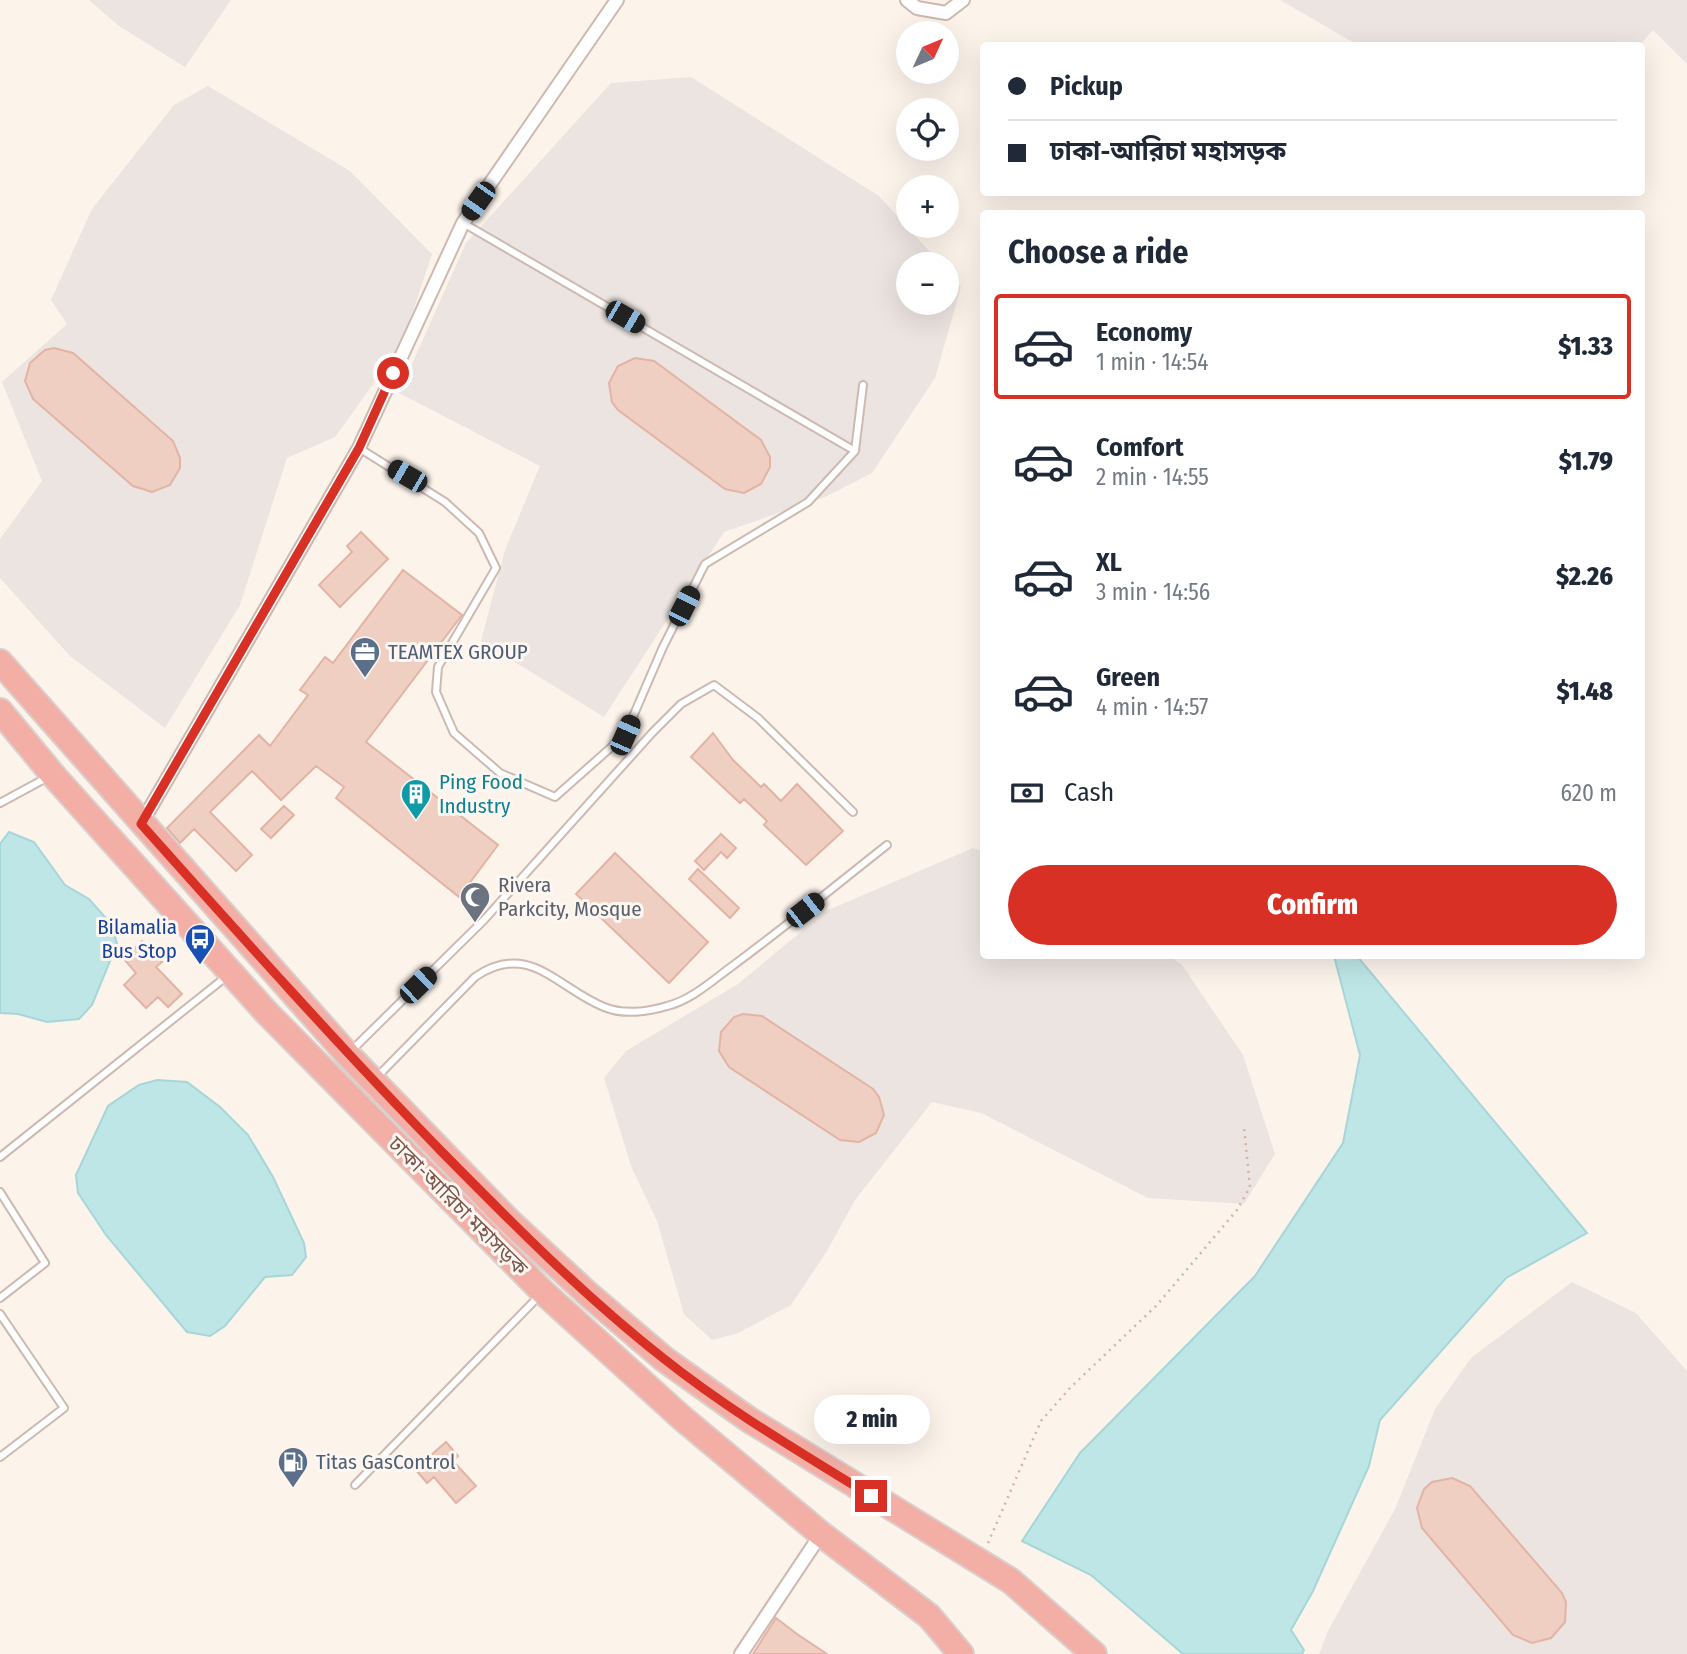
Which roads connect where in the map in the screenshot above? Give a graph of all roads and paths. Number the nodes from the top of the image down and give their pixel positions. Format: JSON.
{"nodes":[{"id":1,"x":617,"y":0,"type":"edge"},
{"id":2,"x":907,"y":0,"type":"edge"},
{"id":3,"x":963,"y":0,"type":"edge"},
{"id":4,"x":463,"y":223,"type":"junction"},
{"id":5,"x":863,"y":385,"type":"dead end"},
{"id":6,"x":359,"y":448,"type":"junction"},
{"id":7,"x":855,"y":451,"type":"junction"},
{"id":8,"x":0,"y":662,"type":"edge"},
{"id":9,"x":0,"y":711,"type":"edge"},
{"id":10,"x":53,"y":775,"type":"junction"},
{"id":11,"x":0,"y":803,"type":"edge"},
{"id":12,"x":853,"y":812,"type":"dead end"},
{"id":13,"x":141,"y":824,"type":"junction"},
{"id":14,"x":887,"y":845,"type":"dead end"},
{"id":15,"x":232,"y":973,"type":"junction"},
{"id":16,"x":347,"y":1054,"type":"junction"},
{"id":17,"x":373,"y":1081,"type":"junction"},
{"id":18,"x":1244,"y":1127,"type":"dead end"},
{"id":19,"x":0,"y":1157,"type":"edge"},
{"id":20,"x":0,"y":1192,"type":"edge"},
{"id":21,"x":543,"y":1292,"type":"junction"},
{"id":22,"x":0,"y":1298,"type":"edge"},
{"id":23,"x":0,"y":1314,"type":"edge"},
{"id":24,"x":0,"y":1457,"type":"edge"},
{"id":25,"x":355,"y":1485,"type":"dead end"},
{"id":26,"x":821,"y":1534,"type":"junction"},
{"id":27,"x":977,"y":1561,"type":"junction"},
{"id":28,"x":1048,"y":1611,"type":"junction"},
{"id":29,"x":929,"y":1616,"type":"junction"},
{"id":30,"x":741,"y":1654,"type":"edge"},
{"id":31,"x":961,"y":1654,"type":"edge"},
{"id":32,"x":979,"y":1654,"type":"edge"},
{"id":33,"x":1078,"y":1654,"type":"edge"},
{"id":34,"x":1094,"y":1654,"type":"edge"}],
"edges":[{"from":1,"to":4,"type":"street"},
{"from":2,"to":3,"type":"street"},
{"from":4,"to":6,"type":"street"},
{"from":4,"to":7,"type":"lane"},
{"from":5,"to":7,"type":"lane"},
{"from":6,"to":7,"type":"lane"},
{"from":6,"to":13,"type":"street"},
{"from":8,"to":13,"type":"highway","name":"ঢাকা-আরিচা মহাসড়ক"},
{"from":9,"to":10,"type":"highway","name":"ঢাকা-আরিচা মহাসড়ক"},
{"from":10,"to":11,"type":"lane"},
{"from":10,"to":15,"type":"highway","name":"ঢাকা-আরিচা মহাসড়ক"},
{"from":12,"to":16,"type":"lane"},
{"from":13,"to":16,"type":"highway","name":"ঢাকা-আরিচা মহাসড়ক"},
{"from":14,"to":17,"type":"lane"},
{"from":15,"to":19,"type":"lane"},
{"from":15,"to":21,"type":"highway","name":"ঢাকা-আরিচা মহাসড়ক"},
{"from":16,"to":17,"type":"highway","name":"ঢাকা-আরিচা মহাসড়ক"},
{"from":17,"to":27,"type":"highway","name":"ঢাকা-আরিচা মহাসড়ক"},
{"from":18,"to":27,"type":"path"},
{"from":20,"to":22,"type":"lane"},
{"from":21,"to":25,"type":"lane"},
{"from":21,"to":26,"type":"highway","name":"ঢাকা-আরিচা মহাসড়ক"},
{"from":23,"to":24,"type":"lane"},
{"from":26,"to":29,"type":"highway","name":"ঢাকা-আরিচা মহাসড়ক"},
{"from":26,"to":30,"type":"street"},
{"from":27,"to":28,"type":"highway","name":"ঢাকা-আরিচা মহাসড়ক"},
{"from":28,"to":33,"type":"highway"},
{"from":28,"to":34,"type":"highway","name":"ঢাকা-আরিচা মহাসড়ক"},
{"from":29,"to":31,"type":"highway","name":"ঢাকা-আরিচা মহাসড়ক"},
{"from":29,"to":32,"type":"highway"}]}
